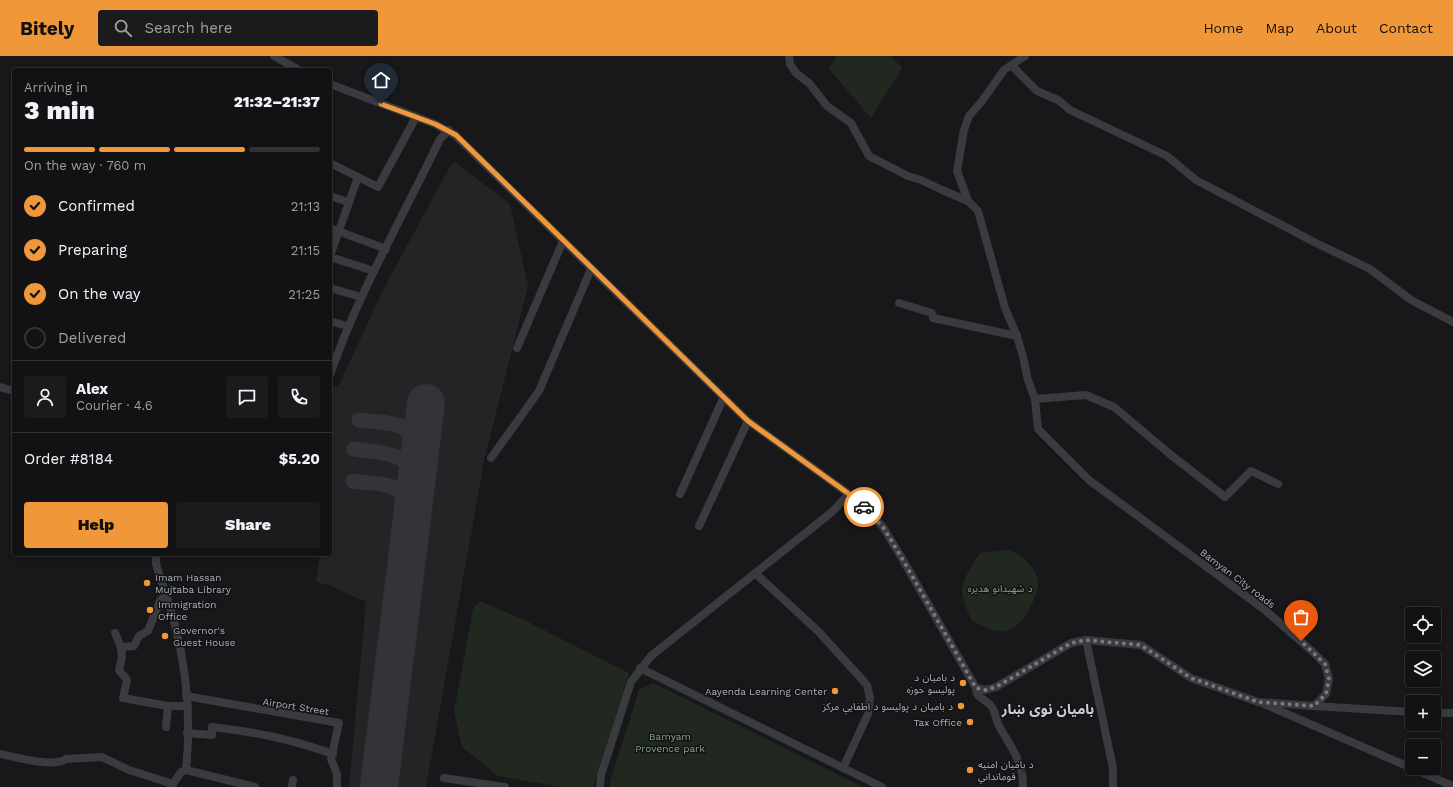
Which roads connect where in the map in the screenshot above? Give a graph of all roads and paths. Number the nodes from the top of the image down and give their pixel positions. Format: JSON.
{"nodes":[{"id":1,"x":274,"y":56,"type":"edge"},
{"id":2,"x":789,"y":56,"type":"edge"},
{"id":3,"x":1025,"y":56,"type":"edge"},
{"id":4,"x":1012,"y":66,"type":"junction"},
{"id":5,"x":295,"y":68,"type":"edge"},
{"id":6,"x":332,"y":85,"type":"edge"},
{"id":7,"x":416,"y":117,"type":"junction"},
{"id":8,"x":449,"y":130,"type":"junction"},
{"id":9,"x":332,"y":164,"type":"edge"},
{"id":10,"x":358,"y":177,"type":"junction"},
{"id":11,"x":332,"y":197,"type":"edge"},
{"id":12,"x":968,"y":201,"type":"junction"},
{"id":13,"x":348,"y":202,"type":"junction"},
{"id":14,"x":332,"y":228,"type":"edge"},
{"id":15,"x":338,"y":230,"type":"junction"},
{"id":16,"x":564,"y":241,"type":"junction"},
{"id":17,"x":386,"y":249,"type":"junction"},
{"id":18,"x":332,"y":250,"type":"edge"},
{"id":19,"x":332,"y":258,"type":"edge"},
{"id":20,"x":591,"y":269,"type":"junction"},
{"id":21,"x":374,"y":271,"type":"junction"},
{"id":22,"x":332,"y":289,"type":"edge"},
{"id":23,"x":361,"y":297,"type":"junction"},
{"id":24,"x":899,"y":303,"type":"dead end"},
{"id":25,"x":332,"y":322,"type":"edge"},
{"id":26,"x":1453,"y":322,"type":"edge"},
{"id":27,"x":348,"y":326,"type":"junction"},
{"id":28,"x":1017,"y":336,"type":"junction"},
{"id":29,"x":517,"y":348,"type":"dead end"},
{"id":30,"x":333,"y":356,"type":"edge"},
{"id":31,"x":0,"y":387,"type":"edge"},
{"id":32,"x":12,"y":390,"type":"edge"},
{"id":33,"x":723,"y":399,"type":"junction"},
{"id":34,"x":1035,"y":399,"type":"junction"},
{"id":35,"x":748,"y":421,"type":"junction"},
{"id":36,"x":491,"y":458,"type":"dead end"},
{"id":37,"x":1278,"y":484,"type":"dead end"},
{"id":38,"x":680,"y":494,"type":"dead end"},
{"id":39,"x":849,"y":494,"type":"junction"},
{"id":40,"x":698,"y":526,"type":"dead end"},
{"id":41,"x":156,"y":556,"type":"edge"},
{"id":42,"x":756,"y":573,"type":"junction"},
{"id":43,"x":165,"y":595,"type":"junction"},
{"id":44,"x":115,"y":633,"type":"dead end"},
{"id":45,"x":1086,"y":640,"type":"junction"},
{"id":46,"x":121,"y":647,"type":"junction"},
{"id":47,"x":640,"y":668,"type":"junction"},
{"id":48,"x":976,"y":688,"type":"junction"},
{"id":49,"x":186,"y":696,"type":"junction"},
{"id":50,"x":1258,"y":702,"type":"junction"},
{"id":51,"x":168,"y":706,"type":"junction"},
{"id":52,"x":188,"y":706,"type":"junction"},
{"id":53,"x":1314,"y":706,"type":"junction"},
{"id":54,"x":1405,"y":712,"type":"edge"},
{"id":55,"x":1441,"y":713,"type":"edge"},
{"id":56,"x":1453,"y":714,"type":"edge"},
{"id":57,"x":166,"y":727,"type":"dead end"},
{"id":58,"x":187,"y":733,"type":"junction"},
{"id":59,"x":0,"y":754,"type":"edge"},
{"id":60,"x":333,"y":754,"type":"junction"},
{"id":61,"x":843,"y":768,"type":"junction"},
{"id":62,"x":186,"y":770,"type":"junction"},
{"id":63,"x":444,"y":778,"type":"dead end"},
{"id":64,"x":172,"y":785,"type":"edge"},
{"id":65,"x":1453,"y":786,"type":"edge"},
{"id":66,"x":255,"y":787,"type":"edge"},
{"id":67,"x":337,"y":787,"type":"edge"},
{"id":68,"x":505,"y":787,"type":"edge"},
{"id":69,"x":600,"y":787,"type":"edge"},
{"id":70,"x":882,"y":787,"type":"edge"},
{"id":71,"x":1023,"y":787,"type":"edge"},
{"id":72,"x":1113,"y":787,"type":"edge"}],
"edges":[{"from":1,"to":5,"type":"street"},
{"from":2,"to":12,"type":"street"},
{"from":3,"to":4,"type":"street"},
{"from":4,"to":12,"type":"street"},
{"from":4,"to":26,"type":"street"},
{"from":6,"to":7,"type":"street"},
{"from":7,"to":8,"type":"street"},
{"from":7,"to":10,"type":"street"},
{"from":8,"to":16,"type":"street"},
{"from":8,"to":17,"type":"street"},
{"from":9,"to":10,"type":"street"},
{"from":10,"to":13,"type":"street"},
{"from":11,"to":13,"type":"street"},
{"from":12,"to":28,"type":"street","name":"Bamyan City roads"},
{"from":13,"to":15,"type":"street"},
{"from":14,"to":15,"type":"street"},
{"from":15,"to":17,"type":"street"},
{"from":15,"to":18,"type":"street"},
{"from":16,"to":20,"type":"street"},
{"from":16,"to":29,"type":"street"},
{"from":17,"to":21,"type":"street"},
{"from":19,"to":21,"type":"street"},
{"from":20,"to":33,"type":"street"},
{"from":20,"to":36,"type":"street"},
{"from":21,"to":23,"type":"street"},
{"from":22,"to":23,"type":"street"},
{"from":23,"to":27,"type":"street"},
{"from":24,"to":28,"type":"street"},
{"from":25,"to":27,"type":"street"},
{"from":27,"to":30,"type":"street"},
{"from":28,"to":34,"type":"street","name":"Bamyan City roads"},
{"from":31,"to":32,"type":"street"},
{"from":33,"to":35,"type":"street"},
{"from":33,"to":38,"type":"street"},
{"from":34,"to":37,"type":"street"},
{"from":34,"to":53,"type":"street","name":"Bamyan City roads"},
{"from":35,"to":39,"type":"street"},
{"from":35,"to":40,"type":"street"},
{"from":39,"to":42,"type":"street"},
{"from":39,"to":48,"type":"street"},
{"from":41,"to":43,"type":"street"},
{"from":42,"to":47,"type":"street"},
{"from":42,"to":61,"type":"street"},
{"from":43,"to":46,"type":"street"},
{"from":43,"to":49,"type":"street"},
{"from":44,"to":46,"type":"street"},
{"from":45,"to":48,"type":"street"},
{"from":45,"to":50,"type":"street"},
{"from":45,"to":72,"type":"street"},
{"from":46,"to":51,"type":"street"},
{"from":47,"to":61,"type":"street"},
{"from":47,"to":69,"type":"street"},
{"from":48,"to":71,"type":"street"},
{"from":49,"to":52,"type":"street"},
{"from":49,"to":60,"type":"street","name":"Airport Street"},
{"from":50,"to":53,"type":"street"},
{"from":50,"to":65,"type":"street"},
{"from":51,"to":52,"type":"street"},
{"from":51,"to":57,"type":"street"},
{"from":52,"to":58,"type":"street"},
{"from":53,"to":54,"type":"street"},
{"from":55,"to":56,"type":"street"},
{"from":58,"to":60,"type":"street"},
{"from":58,"to":62,"type":"street"},
{"from":59,"to":64,"type":"street"},
{"from":60,"to":67,"type":"street","name":"Airport Street"},
{"from":61,"to":70,"type":"street"},
{"from":62,"to":64,"type":"street"},
{"from":62,"to":66,"type":"street"},
{"from":63,"to":68,"type":"street"}]}
